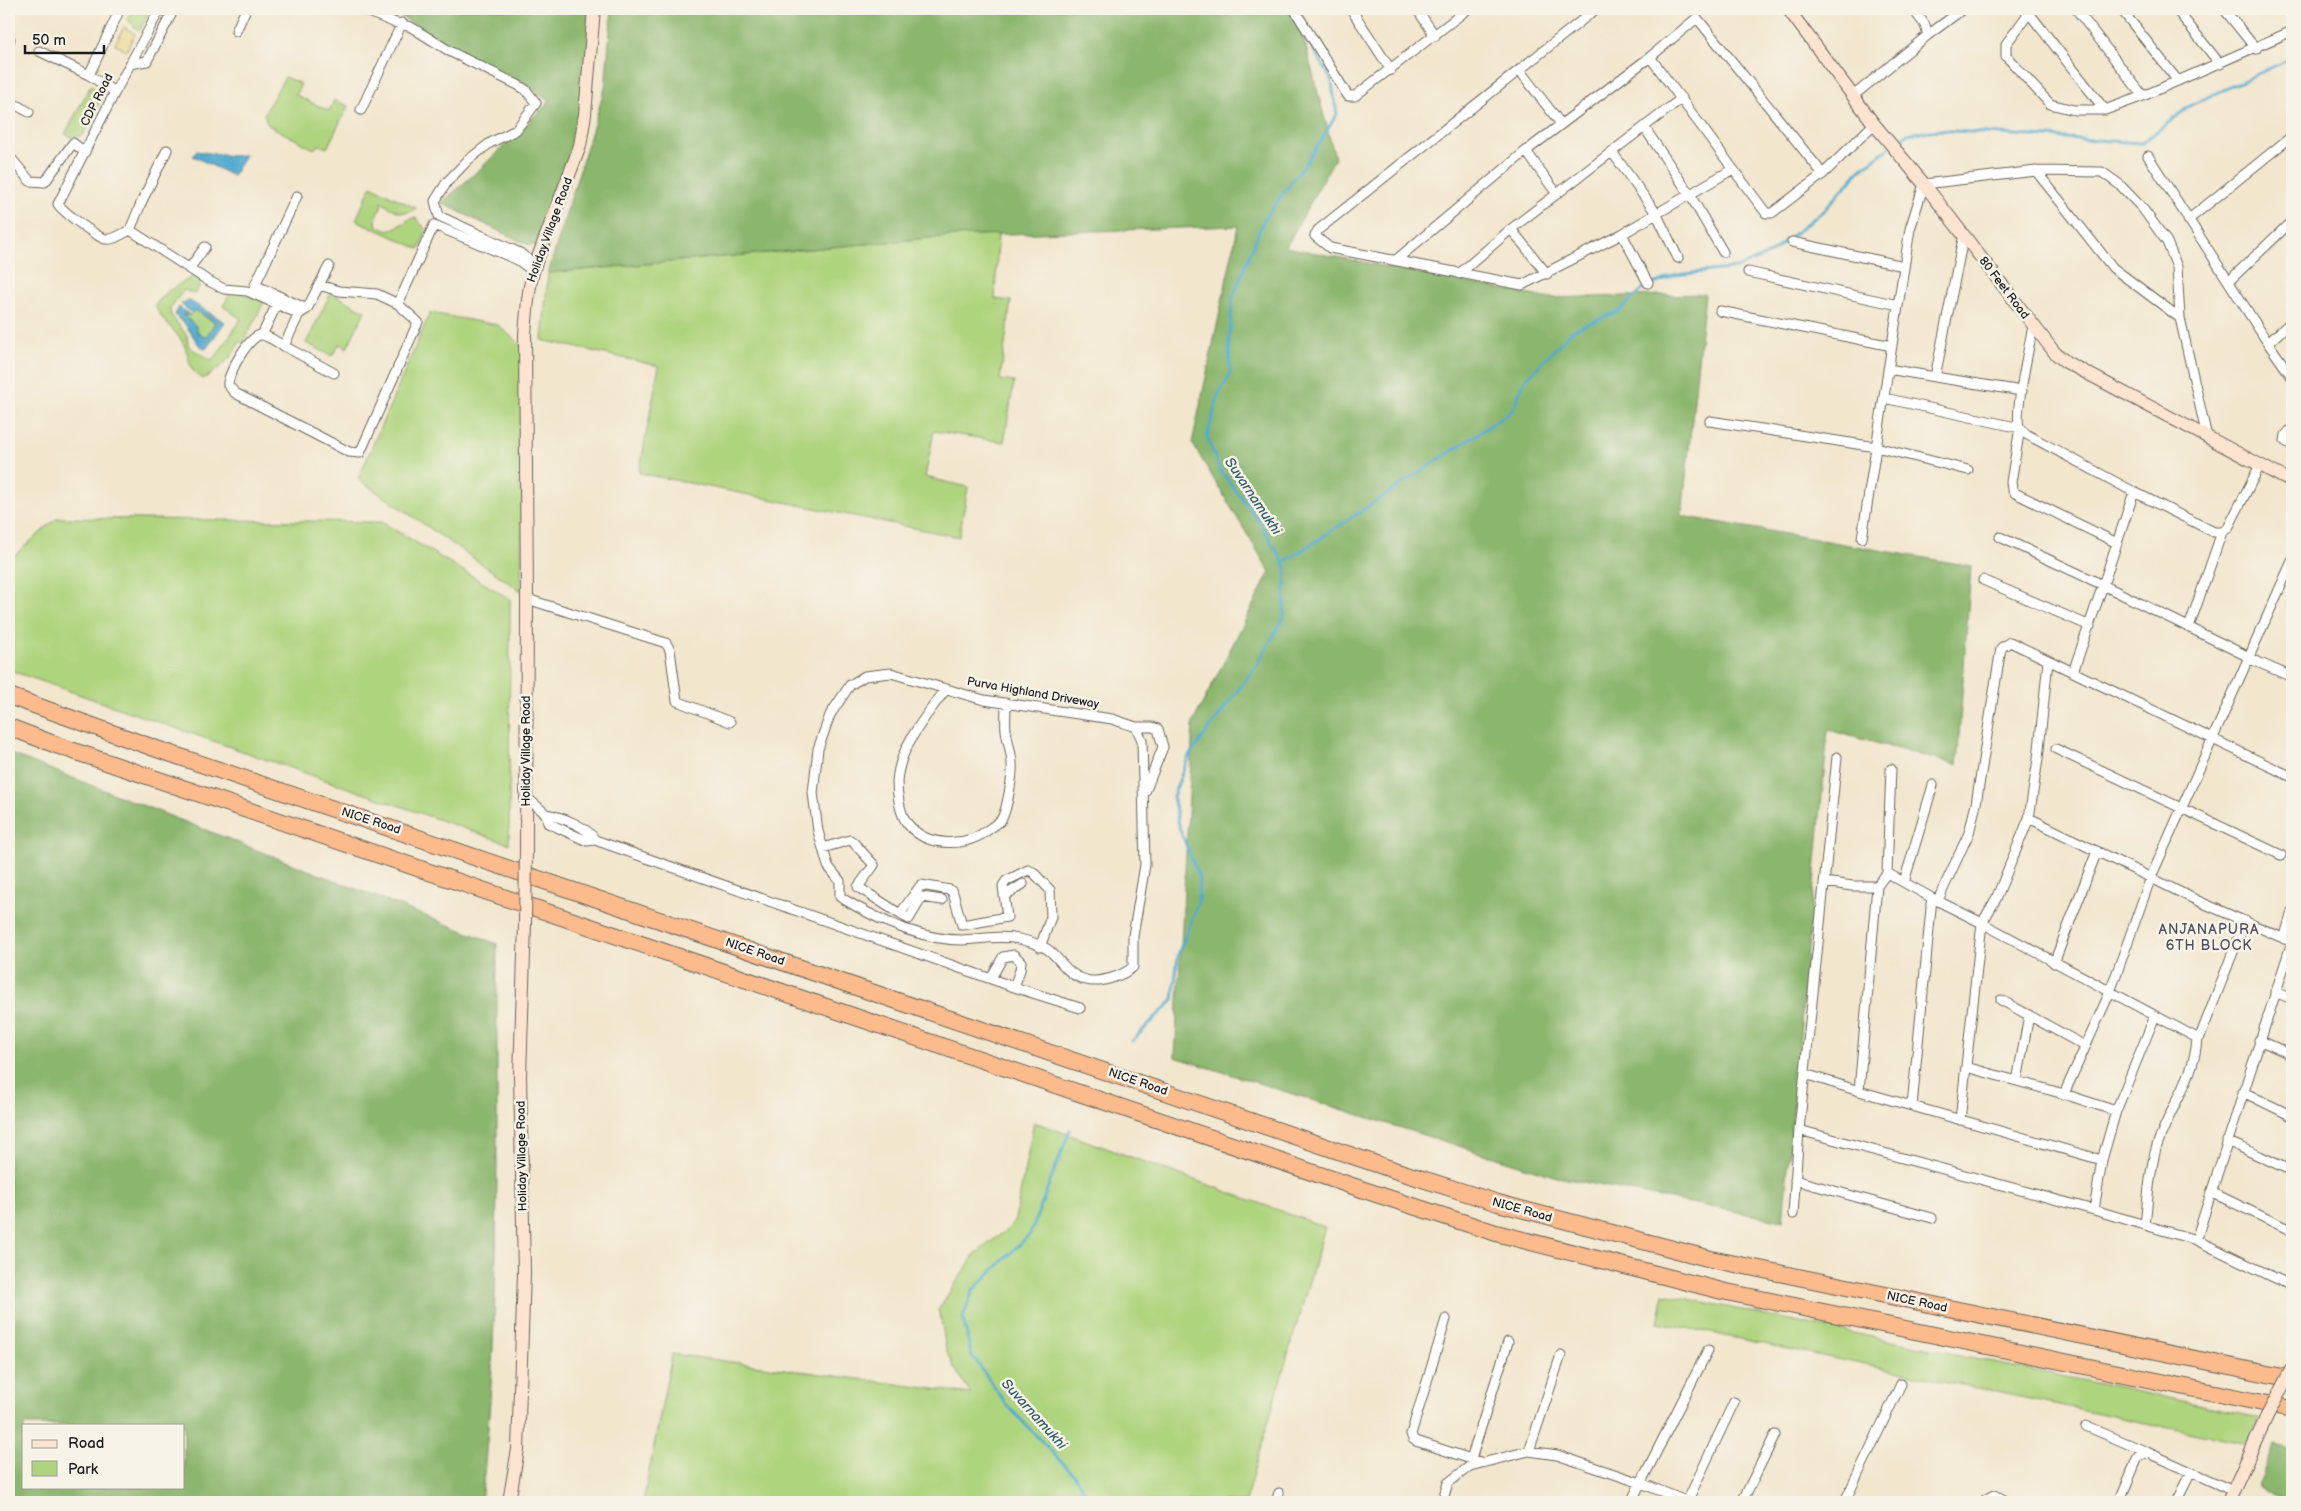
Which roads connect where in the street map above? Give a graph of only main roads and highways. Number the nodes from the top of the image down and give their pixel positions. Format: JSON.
{"nodes":[{"id":1,"x":9,"y":696,"type":"edge"},
{"id":2,"x":9,"y":727,"type":"edge"},
{"id":3,"x":2292,"y":1379,"type":"edge"},
{"id":4,"x":2292,"y":1409,"type":"edge"}],
"edges":[{"from":1,"to":3,"type":"highway","name":"NICE Road"},
{"from":2,"to":4,"type":"highway"}]}
